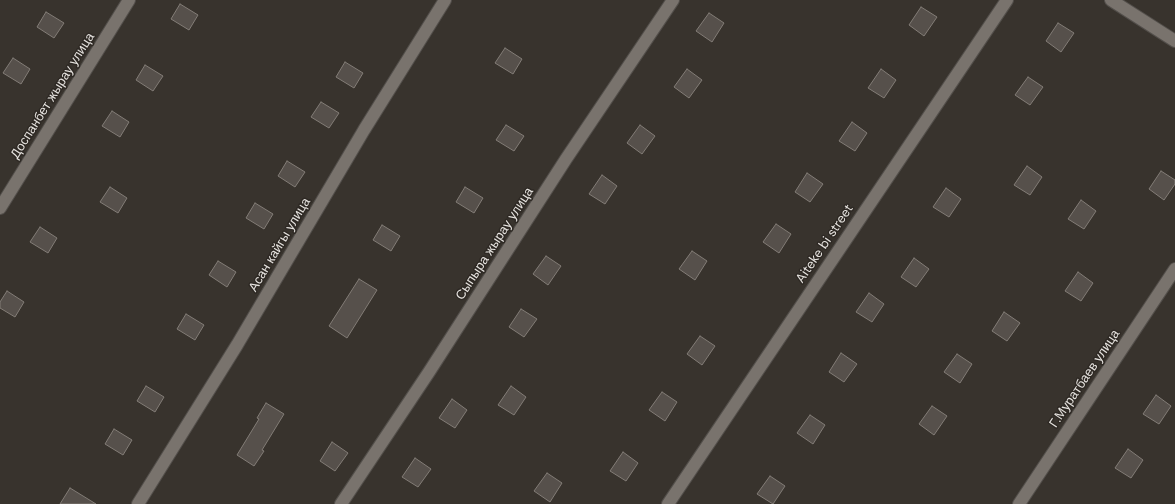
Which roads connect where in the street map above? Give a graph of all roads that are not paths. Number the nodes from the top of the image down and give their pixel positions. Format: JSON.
{"nodes":[{"id":1,"x":129,"y":0,"type":"edge"},
{"id":2,"x":445,"y":0,"type":"edge"},
{"id":3,"x":673,"y":0,"type":"edge"},
{"id":4,"x":1007,"y":0,"type":"edge"},
{"id":5,"x":1111,"y":0,"type":"edge"},
{"id":6,"x":1175,"y":41,"type":"edge"},
{"id":7,"x":0,"y":208,"type":"edge"},
{"id":8,"x":1175,"y":269,"type":"edge"},
{"id":9,"x":138,"y":504,"type":"edge"},
{"id":10,"x":341,"y":504,"type":"edge"},
{"id":11,"x":668,"y":504,"type":"edge"},
{"id":12,"x":1019,"y":504,"type":"edge"}],
"edges":[{"from":1,"to":7,"type":"street","name":"Доспанбет жырау улица"},
{"from":2,"to":9,"type":"street","name":"Асан кайгы улица"},
{"from":3,"to":10,"type":"street","name":"Сыпыра жырау улица"},
{"from":4,"to":11,"type":"street","name":"Aiteke bi street"},
{"from":5,"to":6,"type":"street"},
{"from":8,"to":12,"type":"street","name":"Г.Муратбаев улица"}]}
